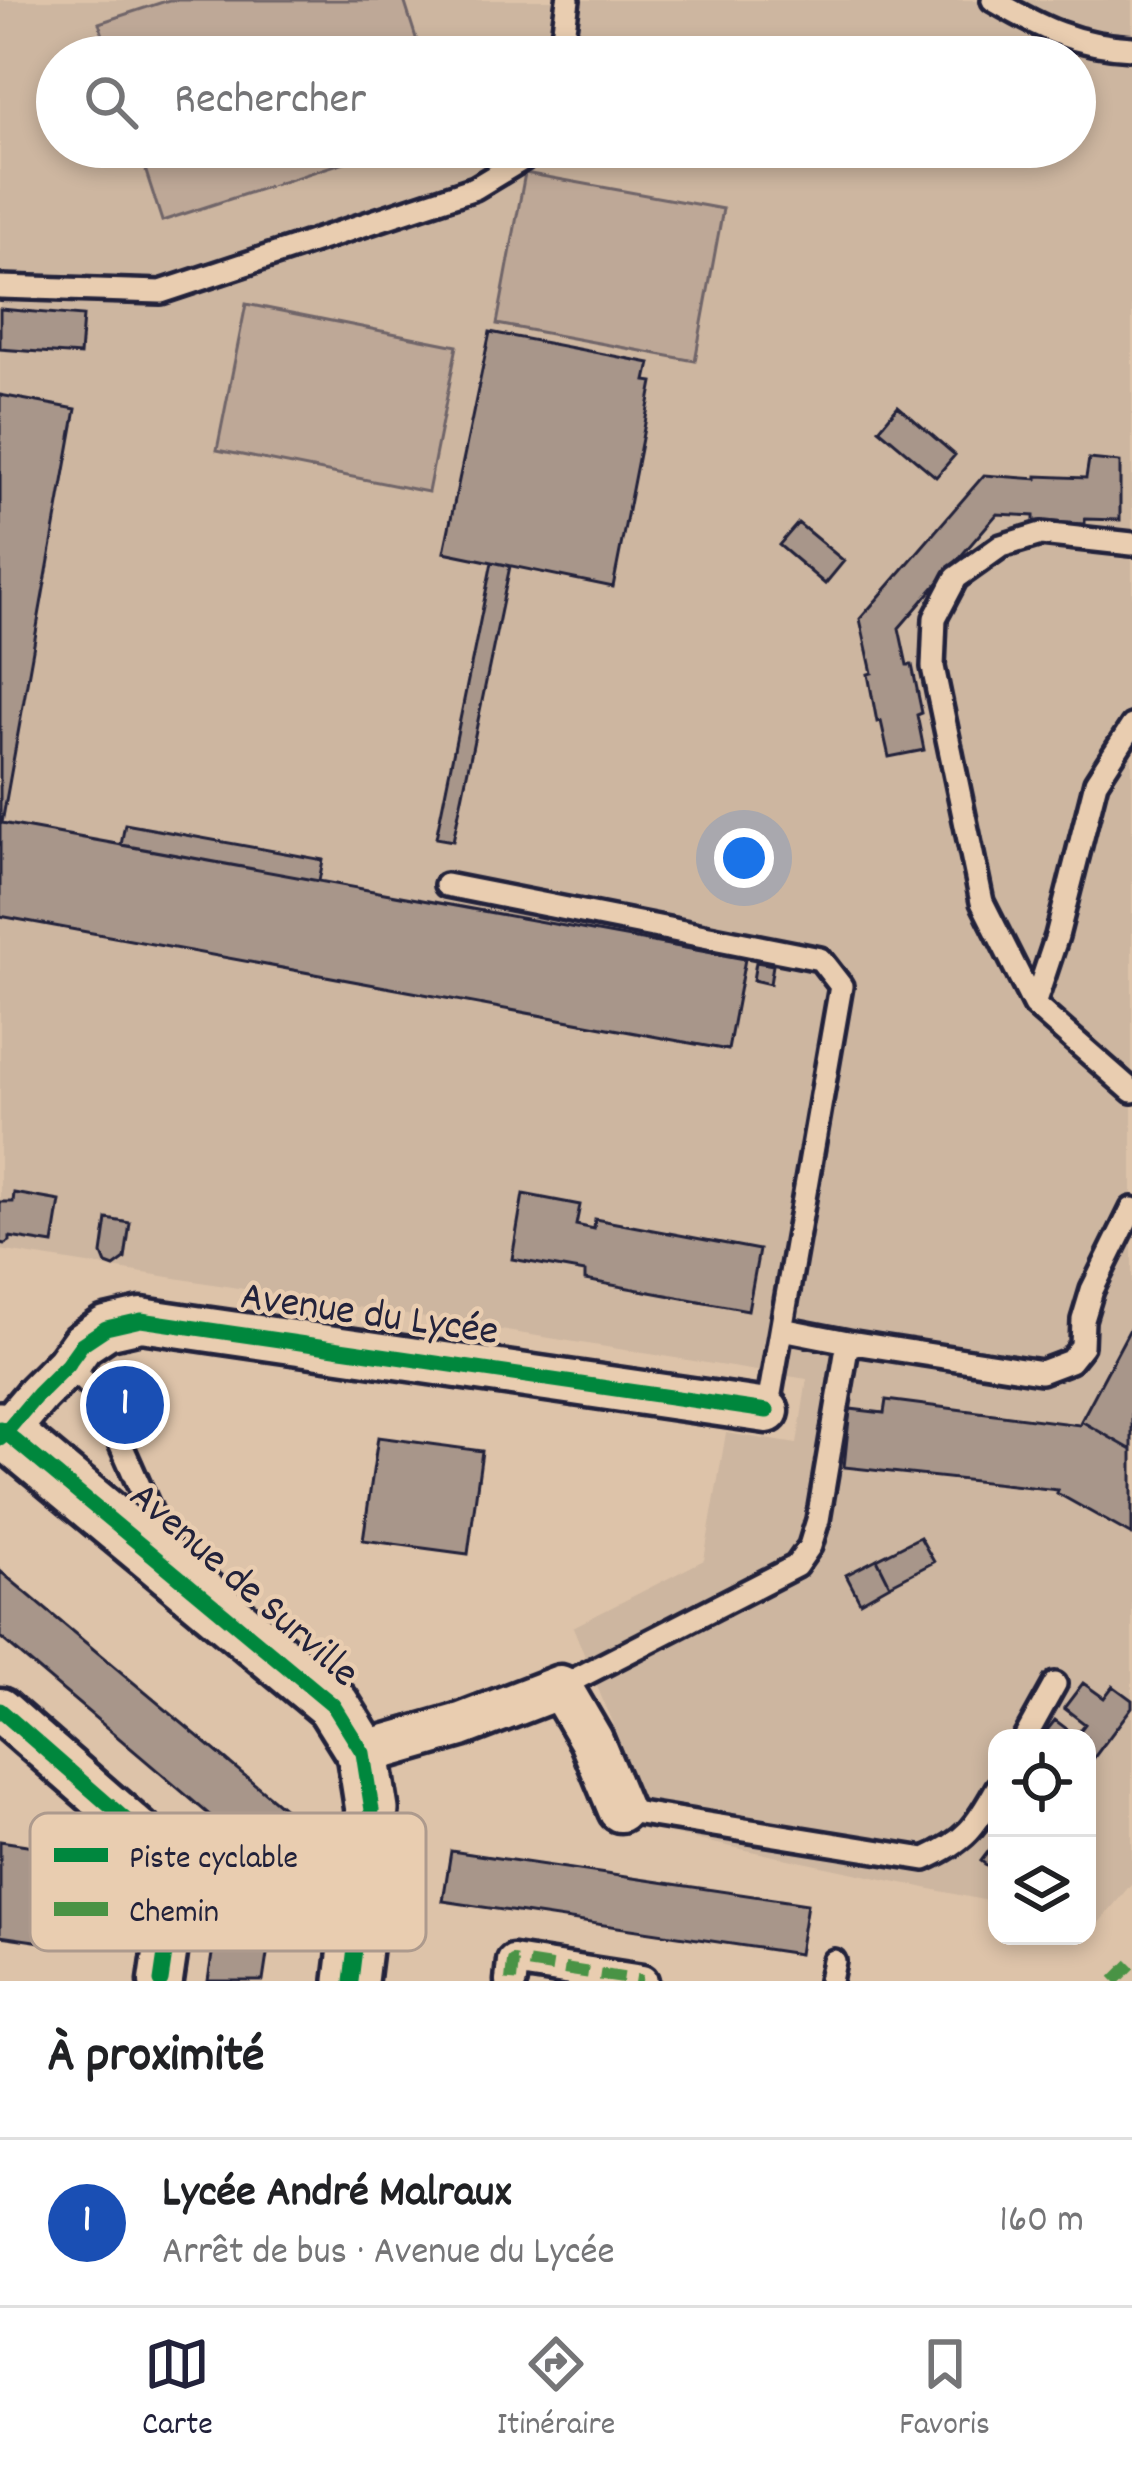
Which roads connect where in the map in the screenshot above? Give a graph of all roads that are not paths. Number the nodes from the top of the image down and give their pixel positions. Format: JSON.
{"nodes":[{"id":1,"x":568,"y":0,"type":"edge"},
{"id":2,"x":993,"y":0,"type":"edge"},
{"id":3,"x":563,"y":36,"type":"edge"},
{"id":4,"x":1067,"y":36,"type":"edge"},
{"id":5,"x":1096,"y":45,"type":"edge"},
{"id":6,"x":1132,"y":49,"type":"edge"},
{"id":7,"x":508,"y":168,"type":"edge"},
{"id":8,"x":0,"y":287,"type":"edge"},
{"id":9,"x":1132,"y":544,"type":"edge"},
{"id":10,"x":1132,"y":727,"type":"edge"},
{"id":11,"x":446,"y":885,"type":"dead end"},
{"id":12,"x":1034,"y":1005,"type":"junction"},
{"id":13,"x":1132,"y":1091,"type":"edge"},
{"id":14,"x":1132,"y":1209,"type":"edge"},
{"id":15,"x":782,"y":1329,"type":"junction"},
{"id":16,"x":848,"y":1342,"type":"junction"},
{"id":17,"x":67,"y":1366,"type":"junction"},
{"id":18,"x":767,"y":1412,"type":"joint"},
{"id":19,"x":2,"y":1433,"type":"edge"},
{"id":20,"x":179,"y":1580,"type":"junction"},
{"id":21,"x":1055,"y":1684,"type":"dead end"},
{"id":22,"x":560,"y":1687,"type":"junction"},
{"id":23,"x":0,"y":1710,"type":"edge"},
{"id":24,"x":1030,"y":1729,"type":"edge"},
{"id":25,"x":364,"y":1753,"type":"junction"},
{"id":26,"x":988,"y":1804,"type":"edge"},
{"id":27,"x":620,"y":1810,"type":"joint"},
{"id":28,"x":117,"y":1813,"type":"edge"},
{"id":29,"x":372,"y":1813,"type":"edge"},
{"id":30,"x":165,"y":1951,"type":"edge"},
{"id":31,"x":355,"y":1951,"type":"edge"},
{"id":32,"x":161,"y":1981,"type":"edge"},
{"id":33,"x":351,"y":1981,"type":"edge"},
{"id":34,"x":511,"y":1981,"type":"edge"},
{"id":35,"x":642,"y":1981,"type":"edge"}],
"edges":[{"from":1,"to":3,"type":"lane"},
{"from":2,"to":4,"type":"lane"},
{"from":5,"to":6,"type":"lane"},
{"from":7,"to":8,"type":"lane"},
{"from":9,"to":12,"type":"lane"},
{"from":10,"to":12,"type":"lane"},
{"from":11,"to":15,"type":"lane"},
{"from":12,"to":13,"type":"lane"},
{"from":14,"to":16,"type":"lane"},
{"from":15,"to":16,"type":"lane"},
{"from":15,"to":18,"type":"lane"},
{"from":16,"to":22,"type":"lane"},
{"from":17,"to":18,"type":"street","name":"Avenue du Lycée"},
{"from":17,"to":19,"type":"street","name":"Avenue du Lycée"},
{"from":17,"to":20,"type":"lane"},
{"from":19,"to":20,"type":"street","name":"Avenue de Surville"},
{"from":20,"to":25,"type":"street","name":"Avenue de Surville"},
{"from":21,"to":24,"type":"lane"},
{"from":22,"to":25,"type":"street"},
{"from":22,"to":27,"type":"street"},
{"from":23,"to":28,"type":"street"},
{"from":25,"to":29,"type":"street","name":"Avenue de Surville"},
{"from":26,"to":27,"type":"lane"},
{"from":30,"to":32,"type":"street"},
{"from":31,"to":33,"type":"street","name":"Avenue de Surville"},
{"from":34,"to":35,"type":"street"}]}
